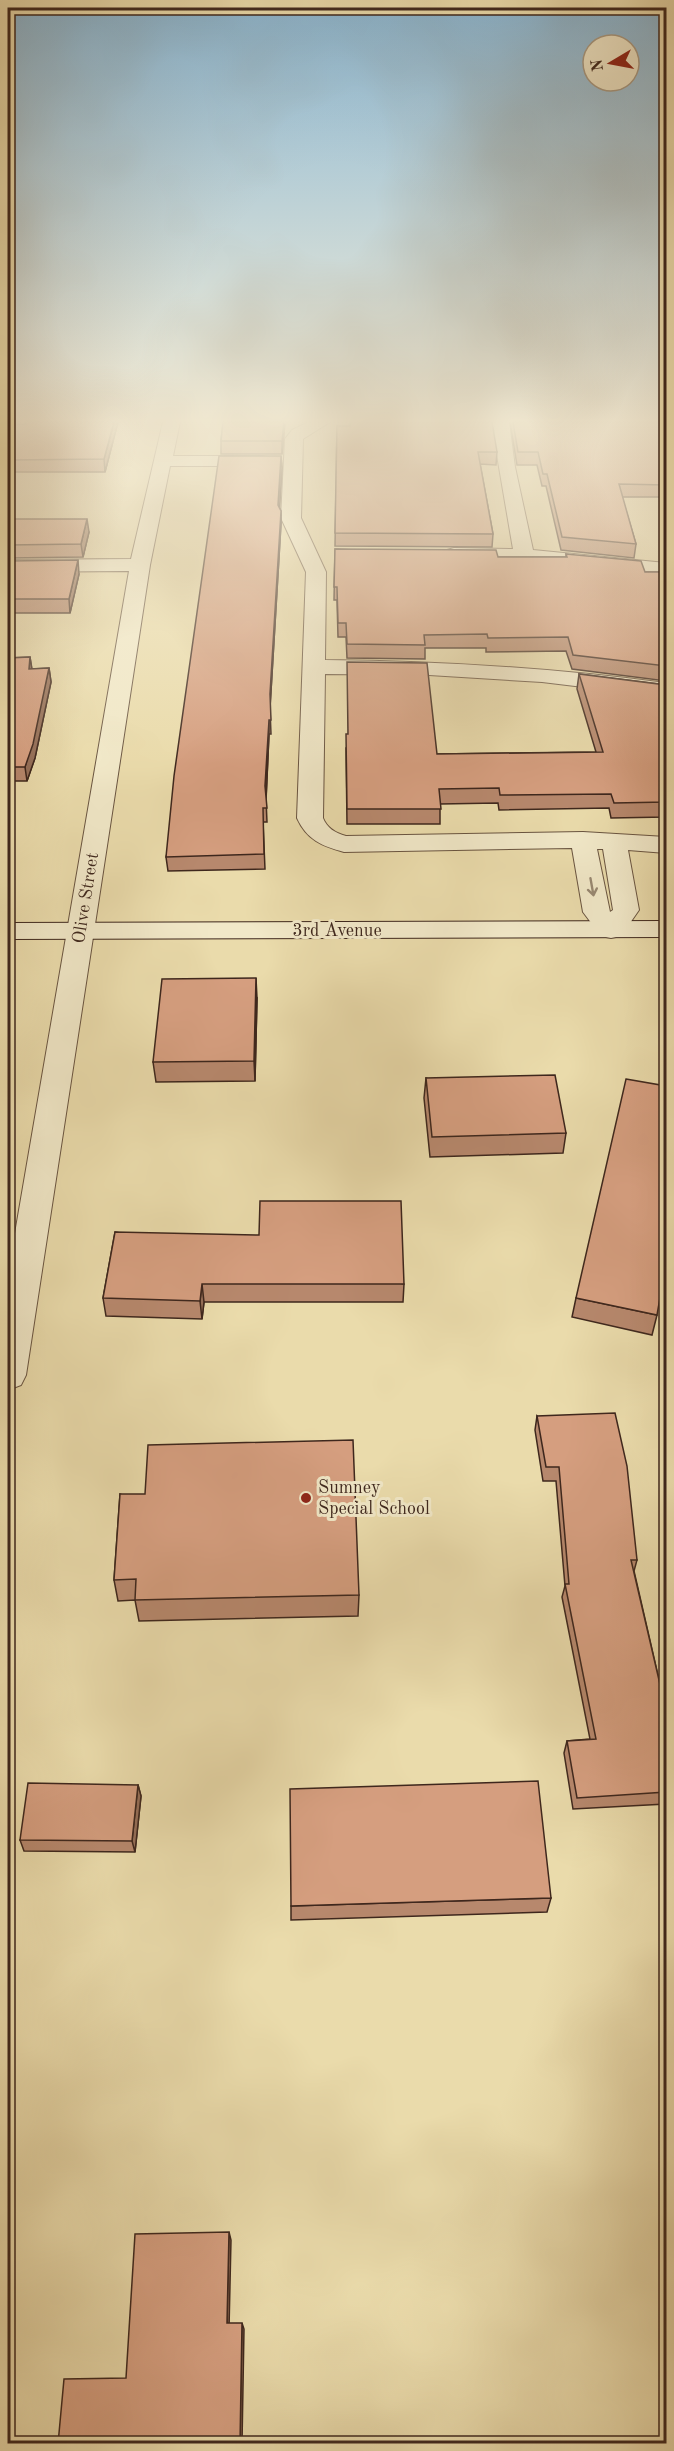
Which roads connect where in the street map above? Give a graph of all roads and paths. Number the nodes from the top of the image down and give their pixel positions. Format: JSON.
{"nodes":[{"id":1,"x":146,"y":536,"type":"edge"},
{"id":2,"x":299,"y":536,"type":"edge"},
{"id":3,"x":520,"y":536,"type":"edge"},
{"id":4,"x":332,"y":554,"type":"edge"},
{"id":5,"x":437,"y":554,"type":"edge"},
{"id":6,"x":308,"y":555,"type":"junction"},
{"id":7,"x":524,"y":555,"type":"junction"},
{"id":8,"x":140,"y":564,"type":"junction"},
{"id":9,"x":8,"y":567,"type":"edge"},
{"id":10,"x":666,"y":569,"type":"edge"},
{"id":11,"x":314,"y":667,"type":"junction"},
{"id":12,"x":666,"y":690,"type":"edge"},
{"id":13,"x":583,"y":840,"type":"junction"},
{"id":14,"x":614,"y":841,"type":"junction"},
{"id":15,"x":666,"y":845,"type":"edge"},
{"id":16,"x":611,"y":930,"type":"junction"},
{"id":17,"x":666,"y":930,"type":"edge"},
{"id":18,"x":8,"y":931,"type":"edge"},
{"id":19,"x":81,"y":931,"type":"junction"},
{"id":20,"x":8,"y":1375,"type":"edge"}],
"edges":[{"from":1,"to":8,"type":"street","name":"Olive Street"},
{"from":2,"to":6,"type":"street"},
{"from":3,"to":7,"type":"street"},
{"from":4,"to":6,"type":"street"},
{"from":5,"to":7,"type":"street"},
{"from":6,"to":11,"type":"street"},
{"from":7,"to":10,"type":"street"},
{"from":8,"to":9,"type":"street"},
{"from":8,"to":19,"type":"street","name":"Olive Street"},
{"from":11,"to":12,"type":"street"},
{"from":11,"to":13,"type":"street"},
{"from":13,"to":14,"type":"street"},
{"from":13,"to":16,"type":"street","one_way":true},
{"from":14,"to":15,"type":"street"},
{"from":14,"to":16,"type":"street"},
{"from":16,"to":17,"type":"street","name":"3rd Avenue"},
{"from":16,"to":19,"type":"street","name":"3rd Avenue"},
{"from":18,"to":19,"type":"street","name":"3rd Avenue"},
{"from":19,"to":20,"type":"street","name":"Olive Street"}]}
